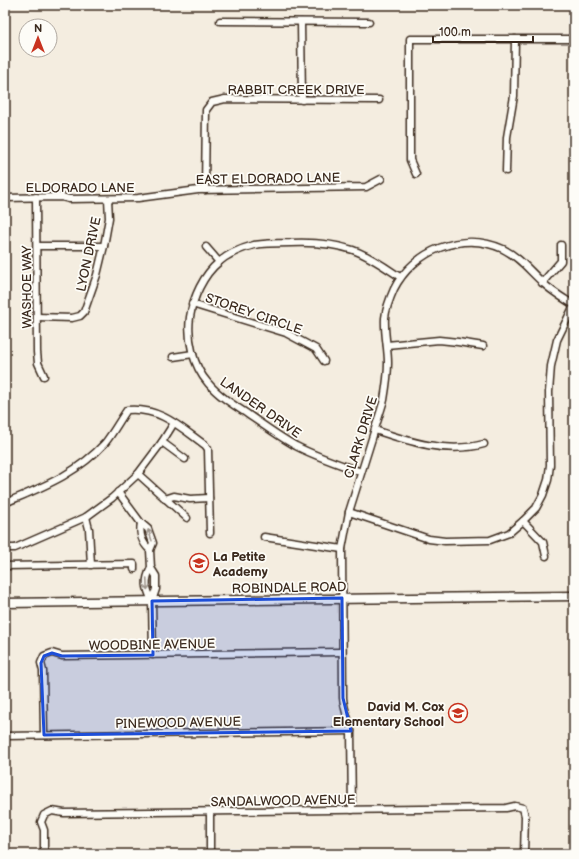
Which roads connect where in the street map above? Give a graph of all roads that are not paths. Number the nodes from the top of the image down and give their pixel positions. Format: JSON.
{"nodes":[{"id":1,"x":220,"y":21,"type":"dead end"},
{"id":2,"x":301,"y":22,"type":"junction"},
{"id":3,"x":368,"y":22,"type":"dead end"},
{"id":4,"x":516,"y":39,"type":"junction"},
{"id":5,"x":574,"y":39,"type":"edge"},
{"id":6,"x":302,"y":100,"type":"junction"},
{"id":7,"x":379,"y":100,"type":"dead end"},
{"id":8,"x":506,"y":171,"type":"dead end"},
{"id":9,"x":416,"y":174,"type":"dead end"},
{"id":10,"x":381,"y":179,"type":"dead end"},
{"id":11,"x":205,"y":190,"type":"junction"},
{"id":12,"x":155,"y":196,"type":"joint"},
{"id":13,"x":36,"y":197,"type":"junction"},
{"id":14,"x":5,"y":198,"type":"edge"},
{"id":15,"x":108,"y":199,"type":"junction"},
{"id":16,"x":37,"y":246,"type":"junction"},
{"id":17,"x":104,"y":246,"type":"junction"},
{"id":18,"x":561,"y":246,"type":"dead end"},
{"id":19,"x":206,"y":247,"type":"dead end"},
{"id":20,"x":219,"y":262,"type":"junction"},
{"id":21,"x":400,"y":277,"type":"junction"},
{"id":22,"x":542,"y":283,"type":"junction"},
{"id":23,"x":192,"y":304,"type":"junction"},
{"id":24,"x":574,"y":305,"type":"edge"},
{"id":25,"x":37,"y":317,"type":"junction"},
{"id":26,"x":387,"y":345,"type":"junction"},
{"id":27,"x":483,"y":346,"type":"dead end"},
{"id":28,"x":193,"y":354,"type":"junction"},
{"id":29,"x":173,"y":357,"type":"dead end"},
{"id":30,"x":324,"y":361,"type":"dead end"},
{"id":31,"x":44,"y":376,"type":"dead end"},
{"id":32,"x":174,"y":423,"type":"junction"},
{"id":33,"x":375,"y":430,"type":"junction"},
{"id":34,"x":162,"y":442,"type":"junction"},
{"id":35,"x":484,"y":444,"type":"dead end"},
{"id":36,"x":185,"y":459,"type":"dead end"},
{"id":37,"x":361,"y":472,"type":"junction"},
{"id":38,"x":138,"y":474,"type":"junction"},
{"id":39,"x":118,"y":492,"type":"junction"},
{"id":40,"x":165,"y":498,"type":"junction"},
{"id":41,"x":209,"y":498,"type":"junction"},
{"id":42,"x":5,"y":503,"type":"edge"},
{"id":43,"x":349,"y":512,"type":"junction"},
{"id":44,"x":86,"y":517,"type":"junction"},
{"id":45,"x":187,"y":518,"type":"dead end"},
{"id":46,"x":523,"y":521,"type":"junction"},
{"id":47,"x":141,"y":522,"type":"junction"},
{"id":48,"x":210,"y":533,"type":"dead end"},
{"id":49,"x":264,"y":537,"type":"dead end"},
{"id":50,"x":5,"y":548,"type":"edge"},
{"id":51,"x":342,"y":548,"type":"junction"},
{"id":52,"x":150,"y":550,"type":"junction"},
{"id":53,"x":546,"y":556,"type":"dead end"},
{"id":54,"x":91,"y":564,"type":"junction"},
{"id":55,"x":5,"y":566,"type":"edge"},
{"id":56,"x":134,"y":569,"type":"dead end"},
{"id":57,"x":574,"y":596,"type":"edge"},
{"id":58,"x":342,"y":598,"type":"junction"},
{"id":59,"x":152,"y":601,"type":"junction"},
{"id":60,"x":5,"y":603,"type":"edge"},
{"id":61,"x":342,"y":652,"type":"junction"},
{"id":62,"x":153,"y":655,"type":"junction"},
{"id":63,"x":351,"y":732,"type":"junction"},
{"id":64,"x":44,"y":735,"type":"junction"},
{"id":65,"x":5,"y":736,"type":"edge"},
{"id":66,"x":352,"y":810,"type":"junction"},
{"id":67,"x":210,"y":812,"type":"junction"},
{"id":68,"x":44,"y":854,"type":"edge"},
{"id":69,"x":210,"y":854,"type":"edge"},
{"id":70,"x":524,"y":854,"type":"edge"}],
"edges":[{"from":1,"to":2,"type":"street"},
{"from":2,"to":3,"type":"street"},
{"from":2,"to":6,"type":"street"},
{"from":4,"to":5,"type":"street"},
{"from":4,"to":8,"type":"street"},
{"from":4,"to":9,"type":"street"},
{"from":6,"to":7,"type":"street","name":"RABBIT CREEK DRIVE"},
{"from":6,"to":11,"type":"street","name":"RABBIT CREEK DRIVE"},
{"from":10,"to":11,"type":"street","name":"EAST ELDORADO LANE"},
{"from":11,"to":12,"type":"street","name":"EAST ELDORADO LANE"},
{"from":12,"to":15,"type":"street","name":"ELDORADO LANE"},
{"from":13,"to":14,"type":"street","name":"ELDORADO LANE"},
{"from":13,"to":15,"type":"street","name":"ELDORADO LANE"},
{"from":13,"to":16,"type":"street","name":"WASHOE WAY"},
{"from":15,"to":17,"type":"street","name":"LYON DRIVE"},
{"from":16,"to":17,"type":"street"},
{"from":16,"to":25,"type":"street","name":"WASHOE WAY"},
{"from":17,"to":25,"type":"street","name":"LYON DRIVE"},
{"from":18,"to":22,"type":"street"},
{"from":19,"to":20,"type":"street"},
{"from":20,"to":21,"type":"street","name":"LANDER DRIVE"},
{"from":20,"to":23,"type":"street","name":"LANDER DRIVE"},
{"from":21,"to":22,"type":"street","name":"CLARK DRIVE"},
{"from":21,"to":26,"type":"street","name":"CLARK DRIVE"},
{"from":22,"to":24,"type":"street","name":"CLARK DRIVE"},
{"from":23,"to":28,"type":"street","name":"LANDER DRIVE"},
{"from":23,"to":30,"type":"street","name":"STOREY CIRCLE"},
{"from":24,"to":46,"type":"street"},
{"from":25,"to":31,"type":"street","name":"WASHOE WAY"},
{"from":26,"to":27,"type":"street"},
{"from":26,"to":33,"type":"street","name":"CLARK DRIVE"},
{"from":28,"to":29,"type":"street"},
{"from":28,"to":37,"type":"street","name":"LANDER DRIVE"},
{"from":32,"to":34,"type":"street"},
{"from":32,"to":41,"type":"street"},
{"from":32,"to":42,"type":"street"},
{"from":33,"to":35,"type":"street"},
{"from":33,"to":37,"type":"street","name":"CLARK DRIVE"},
{"from":34,"to":36,"type":"street"},
{"from":34,"to":38,"type":"street"},
{"from":37,"to":43,"type":"street","name":"CLARK DRIVE"},
{"from":38,"to":39,"type":"street"},
{"from":38,"to":40,"type":"street"},
{"from":39,"to":44,"type":"street"},
{"from":39,"to":47,"type":"street"},
{"from":40,"to":41,"type":"street"},
{"from":40,"to":45,"type":"street"},
{"from":41,"to":48,"type":"street"},
{"from":43,"to":46,"type":"street"},
{"from":43,"to":51,"type":"street","name":"CLARK DRIVE"},
{"from":44,"to":50,"type":"street"},
{"from":44,"to":54,"type":"street"},
{"from":46,"to":53,"type":"street"},
{"from":47,"to":52,"type":"street"},
{"from":52,"to":47,"type":"street","one_way":true},
{"from":49,"to":51,"type":"street"},
{"from":51,"to":58,"type":"street","name":"CLARK DRIVE"},
{"from":52,"to":59,"type":"street"},
{"from":54,"to":55,"type":"street"},
{"from":54,"to":56,"type":"street"},
{"from":57,"to":58,"type":"street","name":"ROBINDALE ROAD"},
{"from":58,"to":59,"type":"street","name":"ROBINDALE ROAD"},
{"from":58,"to":61,"type":"street","name":"CLARK DRIVE"},
{"from":59,"to":60,"type":"street","name":"ROBINDALE ROAD"},
{"from":59,"to":62,"type":"street"},
{"from":61,"to":62,"type":"street","name":"WOODBINE AVENUE"},
{"from":61,"to":63,"type":"street","name":"CLARK DRIVE"},
{"from":62,"to":64,"type":"street","name":"WOODBINE AVENUE"},
{"from":63,"to":64,"type":"street","name":"PINEWOOD AVENUE"},
{"from":63,"to":66,"type":"street","name":"CLARK DRIVE"},
{"from":64,"to":65,"type":"street","name":"PINEWOOD AVENUE"},
{"from":66,"to":67,"type":"street","name":"SANDALWOOD AVENUE"},
{"from":66,"to":70,"type":"street","name":"SANDALWOOD AVENUE"},
{"from":67,"to":68,"type":"street","name":"SANDALWOOD AVENUE"},
{"from":67,"to":69,"type":"street"}]}
